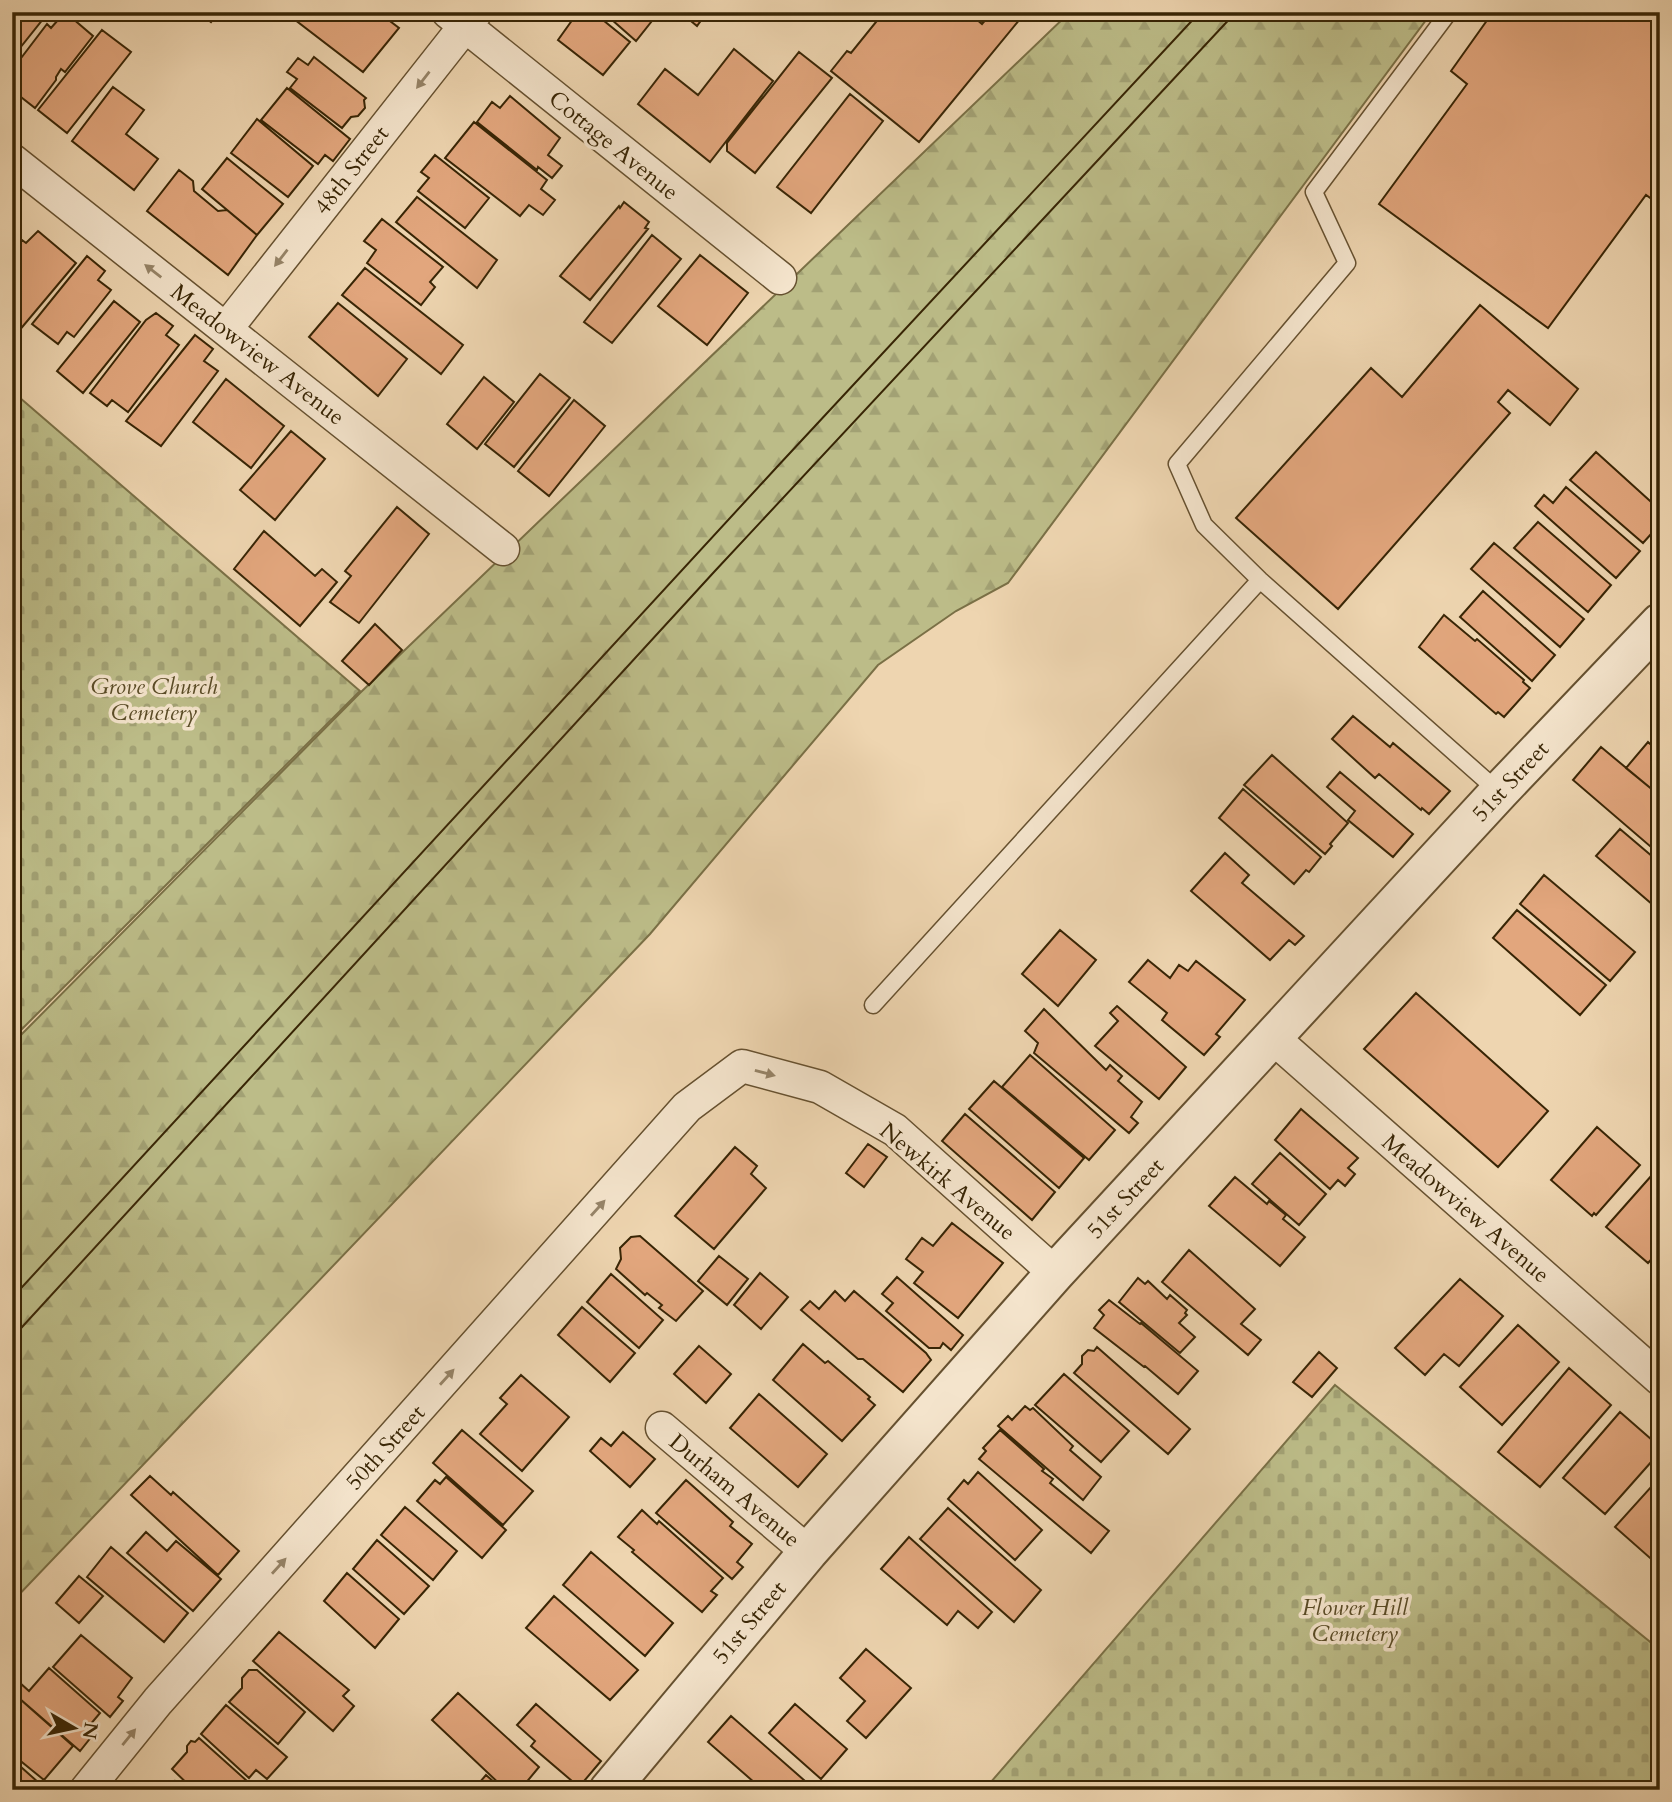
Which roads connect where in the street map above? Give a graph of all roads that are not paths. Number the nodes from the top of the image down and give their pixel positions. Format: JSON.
{"nodes":[{"id":1,"x":1449,"y":12,"type":"edge"},
{"id":2,"x":463,"y":17,"type":"edge"},
{"id":3,"x":12,"y":160,"type":"edge"},
{"id":4,"x":780,"y":278,"type":"dead end"},
{"id":5,"x":226,"y":329,"type":"junction"},
{"id":6,"x":503,"y":549,"type":"dead end"},
{"id":7,"x":1260,"y":580,"type":"junction"},
{"id":8,"x":1660,"y":623,"type":"edge"},
{"id":9,"x":1499,"y":792,"type":"junction"},
{"id":10,"x":873,"y":1005,"type":"dead end"},
{"id":11,"x":1272,"y":1037,"type":"junction"},
{"id":12,"x":687,"y":1107,"type":"joint"},
{"id":13,"x":1055,"y":1273,"type":"junction"},
{"id":14,"x":1660,"y":1379,"type":"edge"},
{"id":15,"x":662,"y":1428,"type":"dead end"},
{"id":16,"x":808,"y":1552,"type":"junction"},
{"id":17,"x":86,"y":1790,"type":"edge"},
{"id":18,"x":609,"y":1790,"type":"edge"}],
"edges":[{"from":1,"to":7,"type":"lane"},
{"from":2,"to":4,"type":"street","name":"Cottage Avenue"},
{"from":2,"to":5,"type":"street","name":"48th Street","one_way":true},
{"from":5,"to":3,"type":"street","name":"Meadowview Avenue","one_way":true},
{"from":5,"to":6,"type":"street","name":"Meadowview Avenue"},
{"from":7,"to":9,"type":"lane"},
{"from":7,"to":10,"type":"lane"},
{"from":8,"to":9,"type":"street","name":"51st Street"},
{"from":9,"to":11,"type":"street","name":"51st Street"},
{"from":11,"to":13,"type":"street","name":"51st Street"},
{"from":11,"to":14,"type":"street","name":"Meadowview Avenue"},
{"from":12,"to":13,"type":"street","name":"Newkirk Avenue","one_way":true},
{"from":17,"to":12,"type":"street","name":"50th Street","one_way":true},
{"from":13,"to":16,"type":"street","name":"51st Street"},
{"from":15,"to":16,"type":"street","name":"Durham Avenue"},
{"from":16,"to":18,"type":"street","name":"51st Street"}]}
